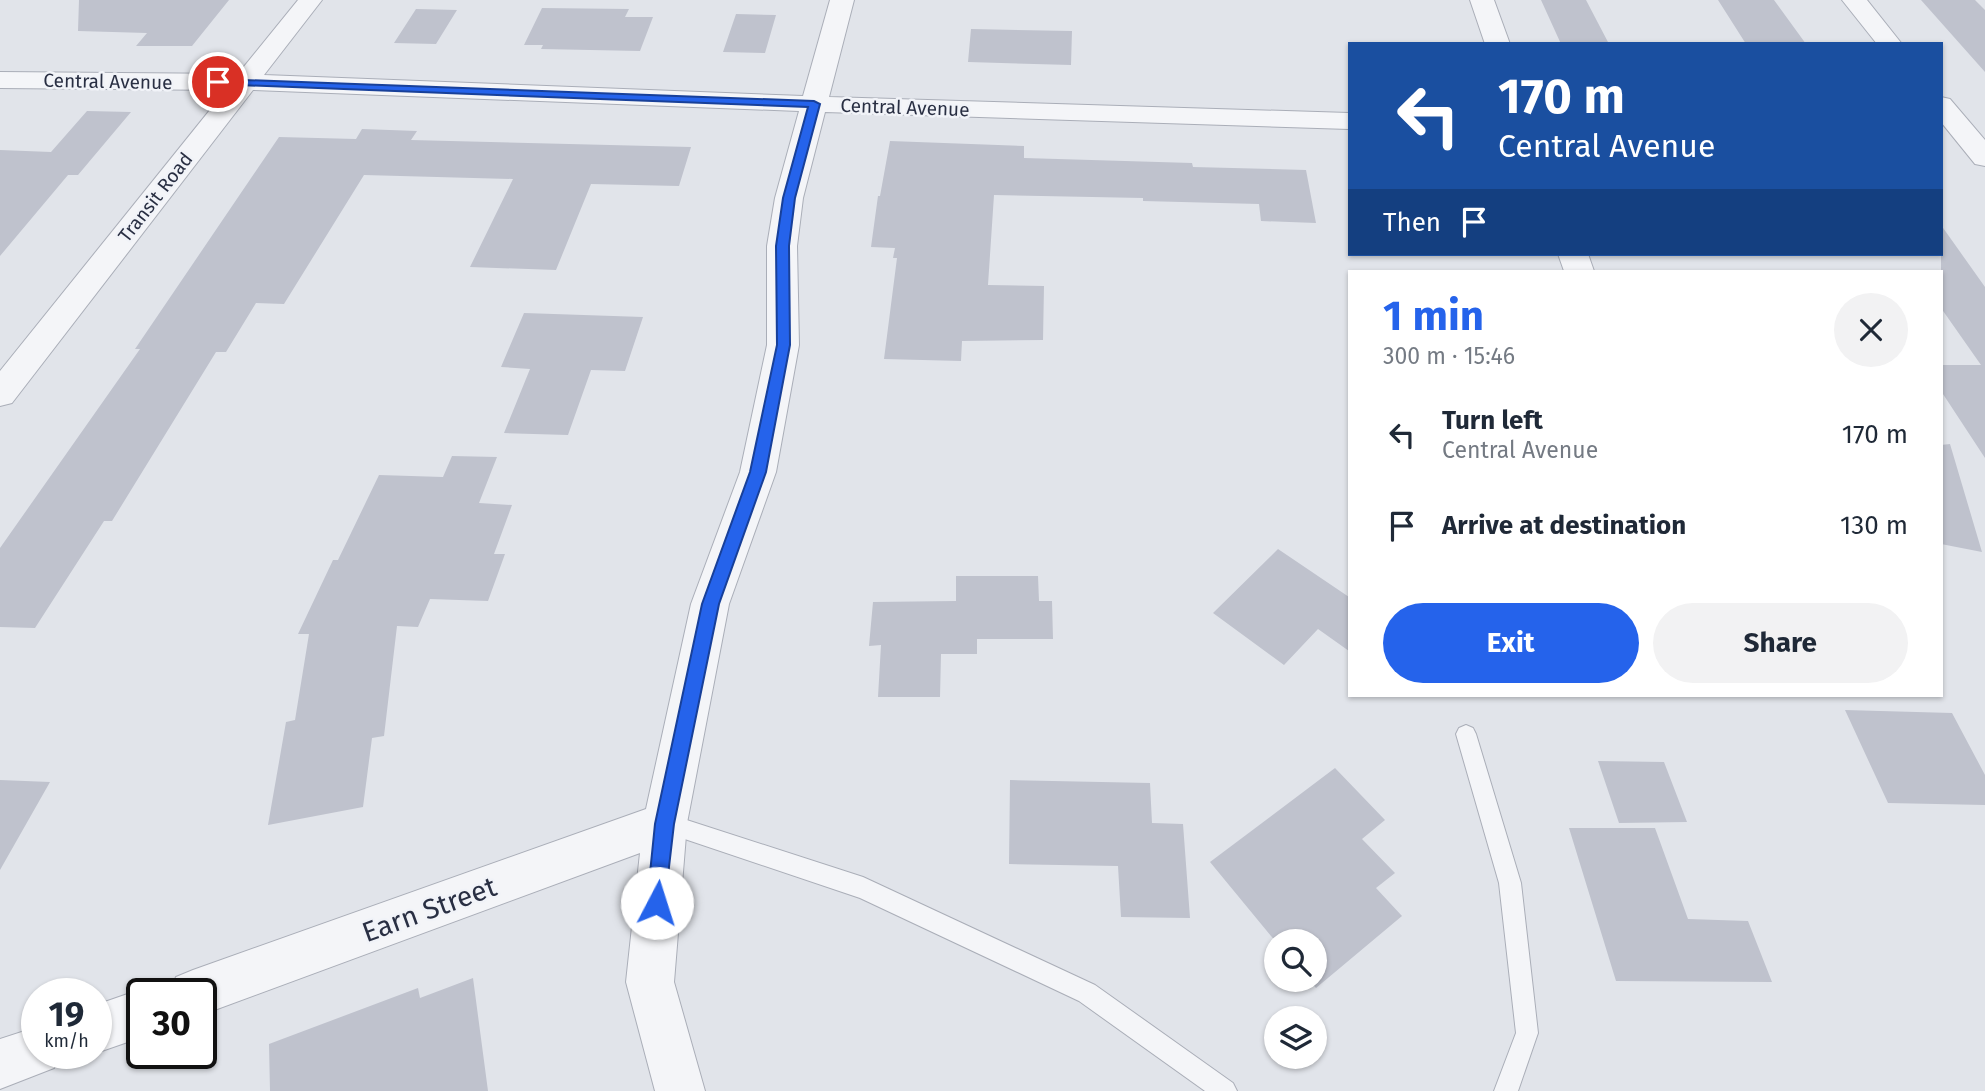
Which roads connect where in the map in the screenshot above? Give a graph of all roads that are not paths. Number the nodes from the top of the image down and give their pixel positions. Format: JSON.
{"nodes":[{"id":1,"x":310,"y":0,"type":"edge"},
{"id":2,"x":842,"y":0,"type":"edge"},
{"id":3,"x":1482,"y":0,"type":"edge"},
{"id":4,"x":1854,"y":0,"type":"edge"},
{"id":5,"x":1497,"y":42,"type":"edge"},
{"id":6,"x":1888,"y":42,"type":"edge"},
{"id":7,"x":0,"y":80,"type":"edge"},
{"id":8,"x":245,"y":82,"type":"junction"},
{"id":9,"x":814,"y":104,"type":"junction"},
{"id":10,"x":1943,"y":107,"type":"edge"},
{"id":11,"x":1348,"y":121,"type":"edge"},
{"id":12,"x":1943,"y":139,"type":"edge"},
{"id":13,"x":1980,"y":146,"type":"edge"},
{"id":14,"x":0,"y":394,"type":"edge"},
{"id":15,"x":1466,"y":734,"type":"dead end"},
{"id":16,"x":665,"y":824,"type":"junction"},
{"id":17,"x":217,"y":985,"type":"edge"},
{"id":18,"x":21,"y":1057,"type":"edge"},
{"id":19,"x":0,"y":1064,"type":"edge"},
{"id":20,"x":680,"y":1091,"type":"edge"},
{"id":21,"x":1225,"y":1091,"type":"edge"},
{"id":22,"x":1506,"y":1091,"type":"edge"}],
"edges":[{"from":1,"to":8,"type":"street","name":"Transit Road"},
{"from":2,"to":9,"type":"street"},
{"from":3,"to":5,"type":"street"},
{"from":4,"to":6,"type":"street"},
{"from":7,"to":8,"type":"street","name":"Central Avenue"},
{"from":8,"to":9,"type":"street","name":"Central Avenue"},
{"from":8,"to":14,"type":"street","name":"Transit Road"},
{"from":9,"to":11,"type":"street","name":"Central Avenue"},
{"from":9,"to":16,"type":"street"},
{"from":10,"to":13,"type":"street"},
{"from":12,"to":13,"type":"street"},
{"from":15,"to":22,"type":"lane"},
{"from":16,"to":17,"type":"street","name":"Earn Street"},
{"from":16,"to":20,"type":"street"},
{"from":16,"to":21,"type":"lane"},
{"from":18,"to":19,"type":"street"}]}
